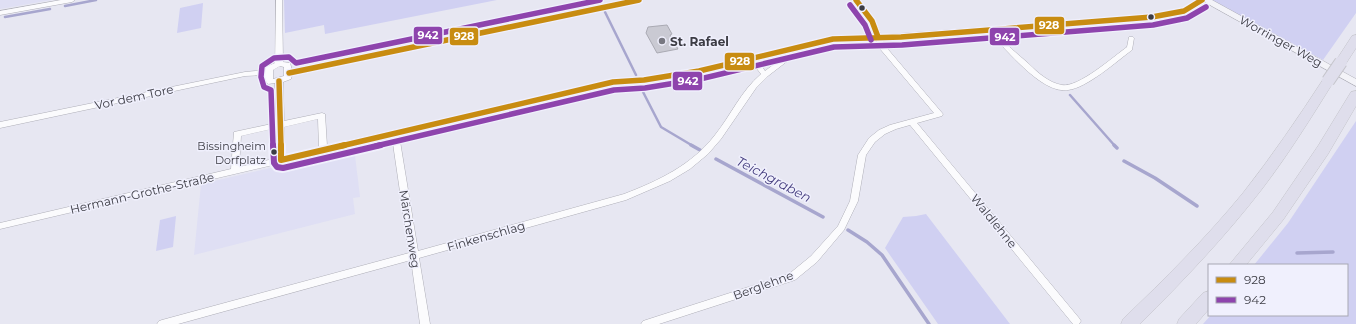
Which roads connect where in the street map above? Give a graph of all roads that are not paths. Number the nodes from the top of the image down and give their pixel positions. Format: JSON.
{"nodes":[{"id":1,"x":72,"y":0,"type":"edge"},
{"id":2,"x":279,"y":0,"type":"edge"},
{"id":3,"x":639,"y":0,"type":"edge"},
{"id":4,"x":856,"y":0,"type":"edge"},
{"id":5,"x":1202,"y":0,"type":"edge"},
{"id":6,"x":1205,"y":0,"type":"edge"},
{"id":7,"x":0,"y":13,"type":"edge"},
{"id":8,"x":992,"y":30,"type":"junction"},
{"id":9,"x":878,"y":37,"type":"junction"},
{"id":10,"x":1131,"y":38,"type":"dead end"},
{"id":11,"x":1356,"y":39,"type":"edge"},
{"id":12,"x":790,"y":50,"type":"junction"},
{"id":13,"x":752,"y":58,"type":"junction"},
{"id":14,"x":279,"y":64,"type":"junction"},
{"id":15,"x":268,"y":72,"type":"junction"},
{"id":16,"x":288,"y":73,"type":"junction"},
{"id":17,"x":765,"y":75,"type":"junction"},
{"id":18,"x":279,"y":81,"type":"junction"},
{"id":19,"x":1356,"y":91,"type":"edge"},
{"id":20,"x":912,"y":122,"type":"junction"},
{"id":21,"x":0,"y":125,"type":"edge"},
{"id":22,"x":281,"y":125,"type":"junction"},
{"id":23,"x":395,"y":133,"type":"junction"},
{"id":24,"x":323,"y":150,"type":"junction"},
{"id":25,"x":281,"y":160,"type":"junction"},
{"id":26,"x":235,"y":172,"type":"junction"},
{"id":27,"x":0,"y":226,"type":"edge"},
{"id":28,"x":415,"y":256,"type":"junction"},
{"id":29,"x":1238,"y":264,"type":"edge"},
{"id":30,"x":1208,"y":299,"type":"edge"},
{"id":31,"x":1076,"y":321,"type":"dead end"},
{"id":32,"x":162,"y":324,"type":"edge"},
{"id":33,"x":425,"y":324,"type":"edge"},
{"id":34,"x":646,"y":324,"type":"edge"},
{"id":35,"x":1129,"y":324,"type":"edge"},
{"id":36,"x":1184,"y":324,"type":"edge"}],
"edges":[{"from":1,"to":7,"type":"street"},
{"from":2,"to":14,"type":"street"},
{"from":3,"to":16,"type":"street"},
{"from":4,"to":9,"type":"street"},
{"from":5,"to":8,"type":"street","name":"Hermann-Grothe-Straße"},
{"from":6,"to":19,"type":"street","name":"Worringer Weg"},
{"from":8,"to":9,"type":"street","name":"Hermann-Grothe-Straße"},
{"from":8,"to":10,"type":"street"},
{"from":9,"to":12,"type":"street","name":"Hermann-Grothe-Straße"},
{"from":9,"to":20,"type":"street","name":"Berglehne"},
{"from":11,"to":35,"type":"highway","bridge":true},
{"from":12,"to":13,"type":"street","name":"Hermann-Grothe-Straße"},
{"from":12,"to":17,"type":"street","name":"Finkenschlag"},
{"from":13,"to":17,"type":"street"},
{"from":13,"to":23,"type":"street","name":"Hermann-Grothe-Straße"},
{"from":14,"to":15,"type":"street"},
{"from":14,"to":16,"type":"street"},
{"from":15,"to":18,"type":"street"},
{"from":15,"to":21,"type":"street","name":"Vor dem Tore"},
{"from":16,"to":18,"type":"street"},
{"from":17,"to":28,"type":"street","name":"Finkenschlag"},
{"from":18,"to":22,"type":"street"},
{"from":19,"to":29,"type":"highway"},
{"from":20,"to":31,"type":"street","name":"Waldlehne"},
{"from":20,"to":34,"type":"street","name":"Berglehne"},
{"from":22,"to":24,"type":"street"},
{"from":22,"to":25,"type":"street"},
{"from":22,"to":26,"type":"street"},
{"from":23,"to":24,"type":"street","name":"Hermann-Grothe-Straße"},
{"from":23,"to":28,"type":"street","name":"Märchenweg"},
{"from":24,"to":25,"type":"street","name":"Hermann-Grothe-Straße"},
{"from":25,"to":26,"type":"street","name":"Hermann-Grothe-Straße"},
{"from":26,"to":27,"type":"street","name":"Hermann-Grothe-Straße"},
{"from":28,"to":32,"type":"street","name":"Finkenschlag"},
{"from":28,"to":33,"type":"street","name":"Märchenweg"},
{"from":30,"to":36,"type":"highway"}]}
